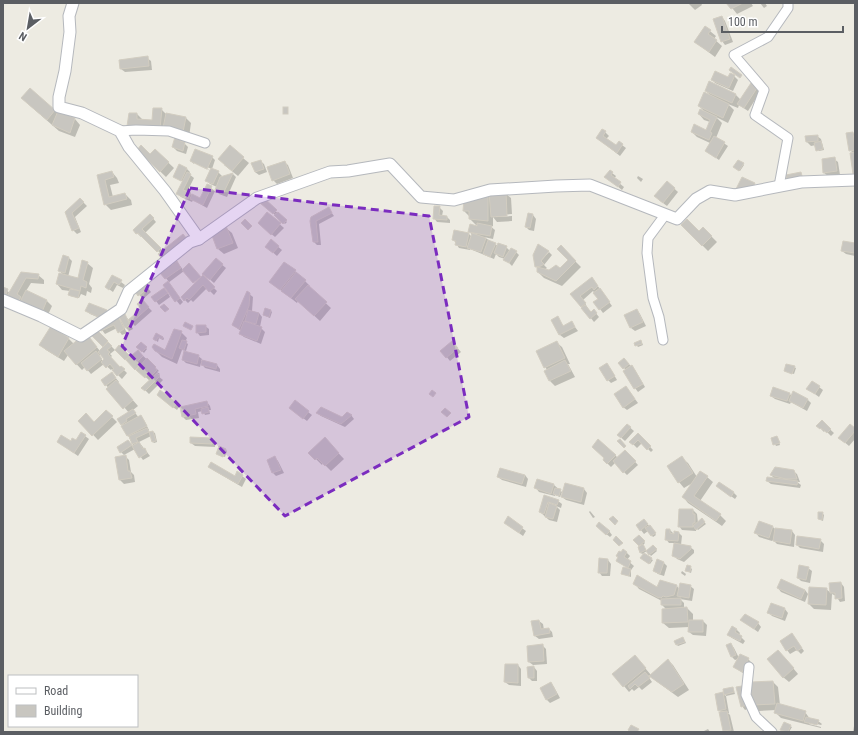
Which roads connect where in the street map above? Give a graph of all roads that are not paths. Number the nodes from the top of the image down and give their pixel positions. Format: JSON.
{"nodes":[{"id":1,"x":73,"y":3,"type":"edge"},
{"id":2,"x":788,"y":3,"type":"edge"},
{"id":3,"x":120,"y":131,"type":"junction"},
{"id":4,"x":205,"y":143,"type":"dead end"},
{"id":5,"x":855,"y":180,"type":"edge"},
{"id":6,"x":779,"y":186,"type":"junction"},
{"id":7,"x":665,"y":215,"type":"junction"},
{"id":8,"x":199,"y":239,"type":"junction"},
{"id":9,"x":3,"y":300,"type":"edge"},
{"id":10,"x":663,"y":340,"type":"dead end"},
{"id":11,"x":749,"y":667,"type":"dead end"},
{"id":12,"x":772,"y":732,"type":"edge"}],
"edges":[{"from":1,"to":3,"type":"street"},
{"from":2,"to":6,"type":"street"},
{"from":3,"to":4,"type":"street"},
{"from":3,"to":8,"type":"street"},
{"from":5,"to":6,"type":"street"},
{"from":6,"to":7,"type":"street"},
{"from":7,"to":8,"type":"street"},
{"from":7,"to":10,"type":"street"},
{"from":8,"to":9,"type":"street"},
{"from":11,"to":12,"type":"street"}]}
